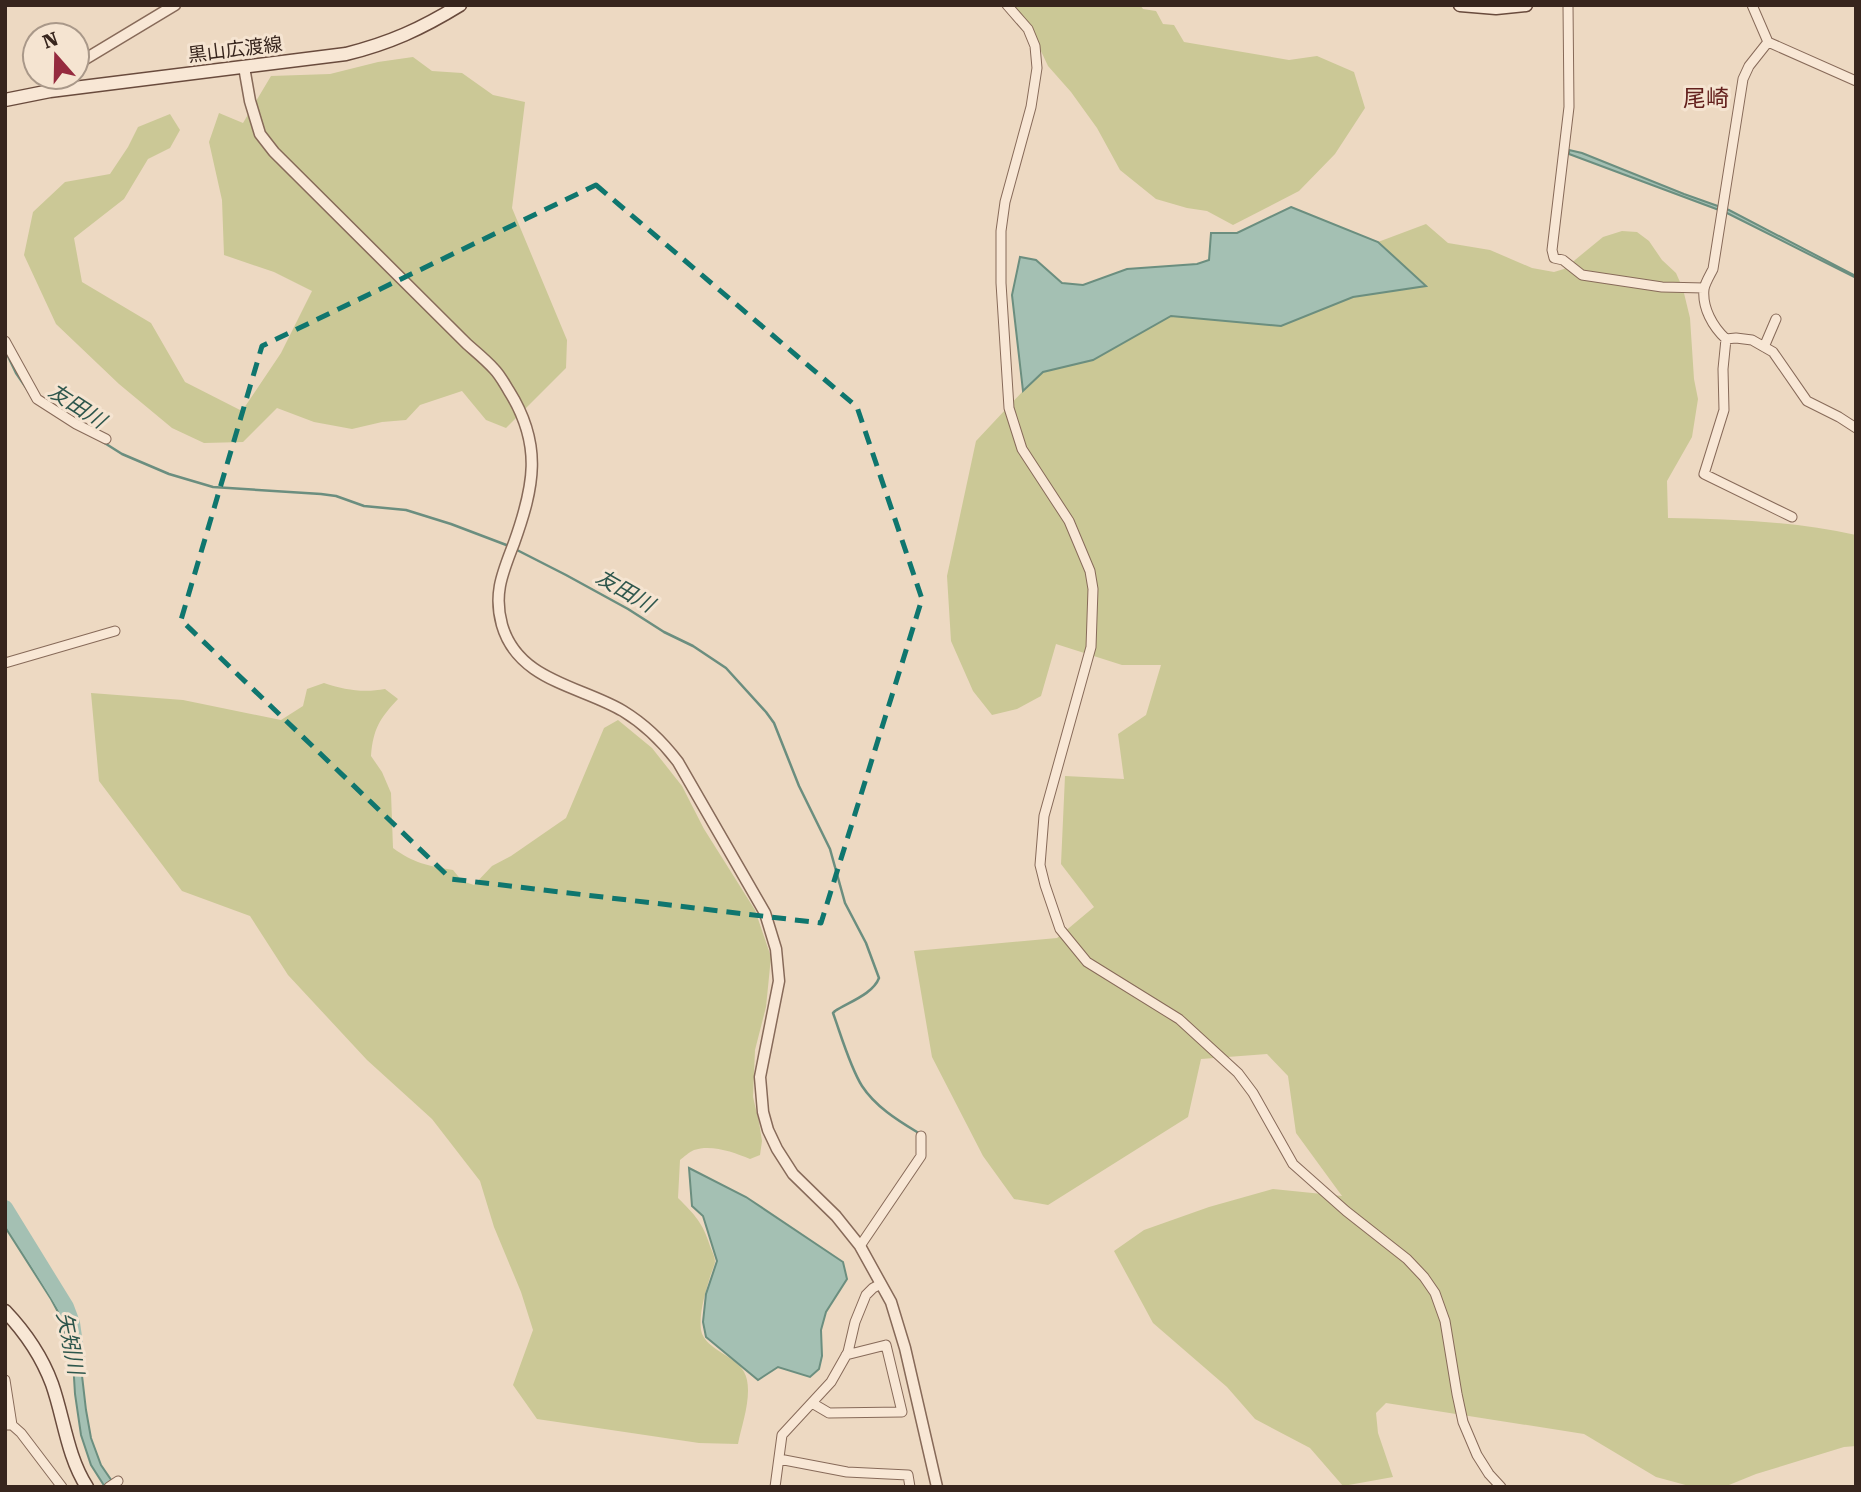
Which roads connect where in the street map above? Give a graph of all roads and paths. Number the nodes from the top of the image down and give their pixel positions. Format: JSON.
{"nodes":[{"id":1,"x":176,"y":5,"type":"edge"},
{"id":2,"x":460,"y":5,"type":"edge"},
{"id":3,"x":1007,"y":5,"type":"edge"},
{"id":4,"x":1460,"y":5,"type":"edge"},
{"id":5,"x":1526,"y":5,"type":"edge"},
{"id":6,"x":1568,"y":5,"type":"edge"},
{"id":7,"x":1752,"y":5,"type":"edge"},
{"id":8,"x":1768,"y":42,"type":"junction"},
{"id":9,"x":91,"y":56,"type":"edge"},
{"id":10,"x":244,"y":67,"type":"junction"},
{"id":11,"x":1856,"y":81,"type":"edge"},
{"id":12,"x":91,"y":86,"type":"edge"},
{"id":13,"x":50,"y":91,"type":"edge"},
{"id":14,"x":5,"y":100,"type":"edge"},
{"id":15,"x":1704,"y":288,"type":"junction"},
{"id":16,"x":1776,"y":319,"type":"dead end"},
{"id":17,"x":1726,"y":339,"type":"junction"},
{"id":18,"x":5,"y":341,"type":"edge"},
{"id":19,"x":1764,"y":347,"type":"junction"},
{"id":20,"x":1856,"y":428,"type":"edge"},
{"id":21,"x":106,"y":439,"type":"dead end"},
{"id":22,"x":1792,"y":517,"type":"dead end"},
{"id":23,"x":115,"y":631,"type":"dead end"},
{"id":24,"x":5,"y":663,"type":"edge"},
{"id":25,"x":921,"y":1136,"type":"dead end"},
{"id":26,"x":860,"y":1246,"type":"junction"},
{"id":27,"x":881,"y":1284,"type":"junction"},
{"id":28,"x":5,"y":1311,"type":"edge"},
{"id":29,"x":846,"y":1355,"type":"junction"},
{"id":30,"x":5,"y":1380,"type":"edge"},
{"id":31,"x":812,"y":1403,"type":"junction"},
{"id":32,"x":9,"y":1425,"type":"edge"},
{"id":33,"x":779,"y":1459,"type":"junction"},
{"id":34,"x":62,"y":1487,"type":"edge"},
{"id":35,"x":87,"y":1487,"type":"edge"},
{"id":36,"x":775,"y":1487,"type":"edge"},
{"id":37,"x":910,"y":1487,"type":"edge"},
{"id":38,"x":937,"y":1487,"type":"edge"},
{"id":39,"x":1501,"y":1487,"type":"edge"}],
"edges":[{"from":1,"to":9,"type":"street"},
{"from":2,"to":10,"type":"main road","name":"黒山広渡線"},
{"from":3,"to":39,"type":"street"},
{"from":4,"to":5,"type":"main road"},
{"from":6,"to":15,"type":"street"},
{"from":7,"to":8,"type":"street"},
{"from":8,"to":11,"type":"street"},
{"from":8,"to":15,"type":"street"},
{"from":10,"to":12,"type":"main road","name":"黒山広渡線"},
{"from":10,"to":26,"type":"street"},
{"from":13,"to":14,"type":"main road","name":"黒山広渡線"},
{"from":15,"to":17,"type":"street"},
{"from":16,"to":19,"type":"street"},
{"from":17,"to":19,"type":"street"},
{"from":17,"to":22,"type":"street"},
{"from":18,"to":21,"type":"street"},
{"from":19,"to":20,"type":"street"},
{"from":23,"to":24,"type":"street"},
{"from":25,"to":26,"type":"street"},
{"from":26,"to":27,"type":"street"},
{"from":27,"to":29,"type":"street"},
{"from":27,"to":38,"type":"street"},
{"from":28,"to":35,"type":"main road"},
{"from":29,"to":31,"type":"street"},
{"from":29,"to":31,"type":"street"},
{"from":30,"to":32,"type":"street"},
{"from":31,"to":33,"type":"street"},
{"from":32,"to":34,"type":"street"},
{"from":33,"to":36,"type":"street"},
{"from":33,"to":37,"type":"street"}]}
